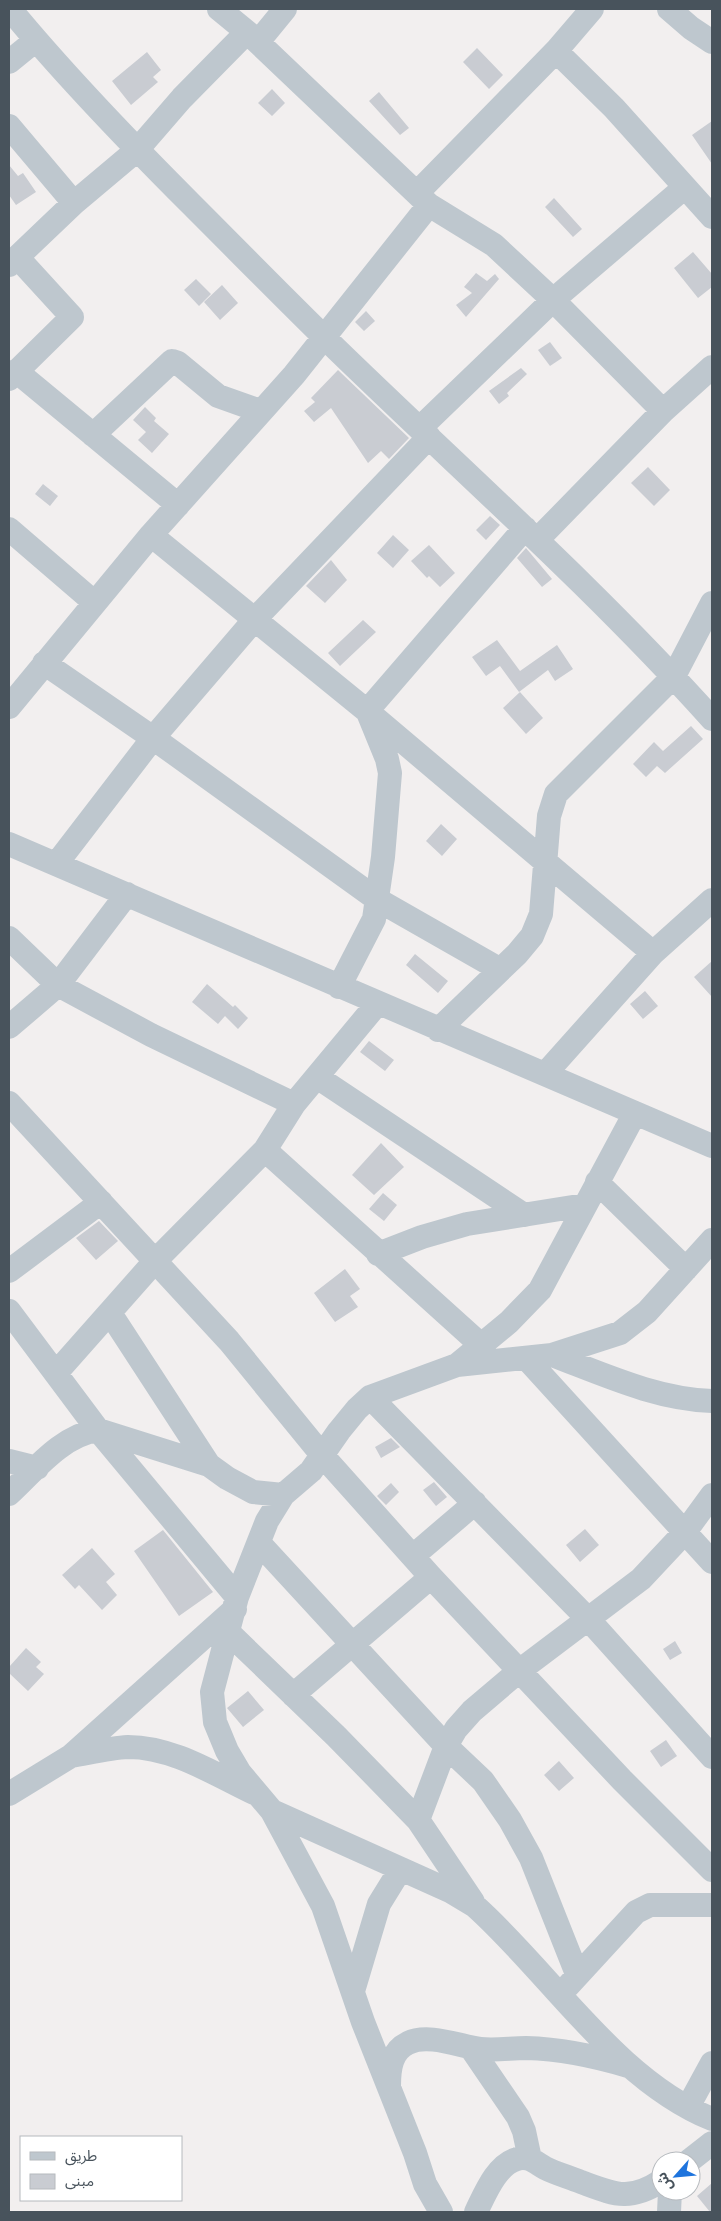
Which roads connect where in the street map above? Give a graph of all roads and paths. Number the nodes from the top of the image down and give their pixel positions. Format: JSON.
{"nodes":[{"id":1,"x":10,"y":9,"type":"edge"},
{"id":2,"x":219,"y":9,"type":"edge"},
{"id":3,"x":284,"y":9,"type":"edge"},
{"id":4,"x":592,"y":9,"type":"edge"},
{"id":5,"x":669,"y":9,"type":"edge"},
{"id":6,"x":253,"y":37,"type":"junction"},
{"id":7,"x":36,"y":40,"type":"junction"},
{"id":8,"x":712,"y":42,"type":"edge"},
{"id":9,"x":556,"y":51,"type":"junction"},
{"id":10,"x":9,"y":62,"type":"edge"},
{"id":11,"x":9,"y":126,"type":"edge"},
{"id":12,"x":137,"y":150,"type":"junction"},
{"id":13,"x":423,"y":199,"type":"junction"},
{"id":14,"x":702,"y":199,"type":"edge"},
{"id":15,"x":74,"y":204,"type":"junction"},
{"id":16,"x":13,"y":261,"type":"edge"},
{"id":17,"x":553,"y":300,"type":"junction"},
{"id":18,"x":325,"y":338,"type":"junction"},
{"id":19,"x":712,"y":367,"type":"edge"},
{"id":20,"x":12,"y":375,"type":"edge"},
{"id":21,"x":260,"y":411,"type":"junction"},
{"id":22,"x":663,"y":411,"type":"junction"},
{"id":23,"x":424,"y":433,"type":"junction"},
{"id":24,"x":92,"y":435,"type":"junction"},
{"id":25,"x":178,"y":505,"type":"junction"},
{"id":26,"x":9,"y":529,"type":"edge"},
{"id":27,"x":532,"y":534,"type":"junction"},
{"id":28,"x":151,"y":535,"type":"junction"},
{"id":29,"x":95,"y":603,"type":"junction"},
{"id":30,"x":712,"y":603,"type":"edge"},
{"id":31,"x":254,"y":619,"type":"junction"},
{"id":32,"x":44,"y":663,"type":"junction"},
{"id":33,"x":674,"y":676,"type":"junction"},
{"id":34,"x":9,"y":707,"type":"edge"},
{"id":35,"x":367,"y":711,"type":"junction"},
{"id":36,"x":712,"y":719,"type":"edge"},
{"id":37,"x":153,"y":738,"type":"junction"},
{"id":38,"x":9,"y":844,"type":"edge"},
{"id":39,"x":57,"y":864,"type":"junction"},
{"id":40,"x":545,"y":864,"type":"junction"},
{"id":41,"x":127,"y":894,"type":"junction"},
{"id":42,"x":378,"y":900,"type":"junction"},
{"id":43,"x":712,"y":900,"type":"edge"},
{"id":44,"x":11,"y":943,"type":"edge"},
{"id":45,"x":653,"y":953,"type":"junction"},
{"id":46,"x":499,"y":969,"type":"junction"},
{"id":47,"x":58,"y":985,"type":"junction"},
{"id":48,"x":339,"y":987,"type":"junction"},
{"id":49,"x":377,"y":1004,"type":"junction"},
{"id":50,"x":9,"y":1027,"type":"edge"},
{"id":51,"x":438,"y":1030,"type":"junction"},
{"id":52,"x":545,"y":1074,"type":"junction"},
{"id":53,"x":317,"y":1077,"type":"junction"},
{"id":54,"x":9,"y":1103,"type":"edge"},
{"id":55,"x":294,"y":1104,"type":"junction"},
{"id":56,"x":635,"y":1112,"type":"junction"},
{"id":57,"x":712,"y":1146,"type":"edge"},
{"id":58,"x":265,"y":1150,"type":"junction"},
{"id":59,"x":598,"y":1182,"type":"junction"},
{"id":60,"x":102,"y":1202,"type":"junction"},
{"id":61,"x":585,"y":1205,"type":"junction"},
{"id":62,"x":524,"y":1215,"type":"junction"},
{"id":63,"x":712,"y":1240,"type":"edge"},
{"id":64,"x":378,"y":1254,"type":"junction"},
{"id":65,"x":156,"y":1260,"type":"junction"},
{"id":66,"x":686,"y":1269,"type":"junction"},
{"id":67,"x":9,"y":1270,"type":"edge"},
{"id":68,"x":9,"y":1311,"type":"edge"},
{"id":69,"x":110,"y":1313,"type":"junction"},
{"id":70,"x":481,"y":1345,"type":"junction"},
{"id":71,"x":552,"y":1355,"type":"junction"},
{"id":72,"x":526,"y":1358,"type":"junction"},
{"id":73,"x":457,"y":1365,"type":"junction"},
{"id":74,"x":56,"y":1373,"type":"junction"},
{"id":75,"x":370,"y":1397,"type":"junction"},
{"id":76,"x":712,"y":1401,"type":"edge"},
{"id":77,"x":98,"y":1430,"type":"junction"},
{"id":78,"x":322,"y":1455,"type":"junction"},
{"id":79,"x":9,"y":1461,"type":"edge"},
{"id":80,"x":209,"y":1465,"type":"junction"},
{"id":81,"x":37,"y":1468,"type":"junction"},
{"id":82,"x":9,"y":1494,"type":"edge"},
{"id":83,"x":283,"y":1495,"type":"junction"},
{"id":84,"x":712,"y":1495,"type":"edge"},
{"id":85,"x":474,"y":1503,"type":"junction"},
{"id":86,"x":685,"y":1532,"type":"junction"},
{"id":87,"x":259,"y":1543,"type":"junction"},
{"id":88,"x":413,"y":1556,"type":"junction"},
{"id":89,"x":712,"y":1562,"type":"edge"},
{"id":90,"x":431,"y":1577,"type":"junction"},
{"id":91,"x":236,"y":1603,"type":"junction"},
{"id":92,"x":589,"y":1620,"type":"junction"},
{"id":93,"x":228,"y":1632,"type":"junction"},
{"id":94,"x":353,"y":1645,"type":"junction"},
{"id":95,"x":519,"y":1671,"type":"junction"},
{"id":96,"x":293,"y":1695,"type":"junction"},
{"id":97,"x":446,"y":1746,"type":"junction"},
{"id":98,"x":71,"y":1756,"type":"junction"},
{"id":99,"x":712,"y":1757,"type":"edge"},
{"id":100,"x":9,"y":1794,"type":"edge"},
{"id":101,"x":266,"y":1803,"type":"junction"},
{"id":102,"x":418,"y":1820,"type":"junction"},
{"id":103,"x":400,"y":1870,"type":"junction"},
{"id":104,"x":712,"y":1870,"type":"edge"},
{"id":105,"x":712,"y":1905,"type":"edge"},
{"id":106,"x":475,"y":1906,"type":"junction"},
{"id":107,"x":577,"y":1974,"type":"junction"},
{"id":108,"x":353,"y":1991,"type":"junction"},
{"id":109,"x":561,"y":1995,"type":"junction"},
{"id":110,"x":472,"y":2048,"type":"junction"},
{"id":111,"x":712,"y":2063,"type":"edge"},
{"id":112,"x":628,"y":2066,"type":"junction"},
{"id":113,"x":389,"y":2086,"type":"junction"},
{"id":114,"x":688,"y":2107,"type":"junction"},
{"id":115,"x":712,"y":2119,"type":"edge"},
{"id":116,"x":712,"y":2143,"type":"edge"},
{"id":117,"x":701,"y":2151,"type":"edge"},
{"id":118,"x":530,"y":2159,"type":"junction"},
{"id":119,"x":651,"y":2185,"type":"edge"},
{"id":120,"x":441,"y":2212,"type":"edge"},
{"id":121,"x":476,"y":2212,"type":"edge"}],
"edges":[{"from":1,"to":7,"type":"street"},
{"from":2,"to":6,"type":"street"},
{"from":3,"to":6,"type":"street"},
{"from":4,"to":9,"type":"street"},
{"from":5,"to":8,"type":"street"},
{"from":6,"to":12,"type":"street"},
{"from":6,"to":13,"type":"street"},
{"from":7,"to":10,"type":"street"},
{"from":7,"to":12,"type":"street"},
{"from":9,"to":13,"type":"street"},
{"from":9,"to":14,"type":"street"},
{"from":11,"to":15,"type":"street"},
{"from":12,"to":15,"type":"street"},
{"from":12,"to":18,"type":"street"},
{"from":13,"to":17,"type":"street"},
{"from":13,"to":18,"type":"street"},
{"from":14,"to":17,"type":"street"},
{"from":15,"to":16,"type":"street"},
{"from":16,"to":20,"type":"street"},
{"from":17,"to":22,"type":"street"},
{"from":17,"to":23,"type":"street"},
{"from":18,"to":21,"type":"street"},
{"from":18,"to":23,"type":"street"},
{"from":19,"to":22,"type":"street"},
{"from":20,"to":24,"type":"street"},
{"from":21,"to":24,"type":"street"},
{"from":21,"to":25,"type":"street"},
{"from":22,"to":27,"type":"street"},
{"from":23,"to":27,"type":"street"},
{"from":23,"to":31,"type":"street"},
{"from":24,"to":25,"type":"street"},
{"from":25,"to":28,"type":"street"},
{"from":26,"to":29,"type":"street"},
{"from":27,"to":33,"type":"street"},
{"from":27,"to":35,"type":"street"},
{"from":28,"to":29,"type":"street"},
{"from":28,"to":31,"type":"street"},
{"from":29,"to":32,"type":"street"},
{"from":30,"to":33,"type":"street"},
{"from":31,"to":35,"type":"street"},
{"from":31,"to":37,"type":"street"},
{"from":32,"to":34,"type":"street"},
{"from":32,"to":37,"type":"street"},
{"from":33,"to":36,"type":"street"},
{"from":33,"to":40,"type":"street"},
{"from":35,"to":40,"type":"street"},
{"from":35,"to":42,"type":"street"},
{"from":37,"to":39,"type":"street"},
{"from":37,"to":42,"type":"street"},
{"from":38,"to":39,"type":"street"},
{"from":39,"to":41,"type":"street"},
{"from":40,"to":45,"type":"street"},
{"from":40,"to":46,"type":"street"},
{"from":41,"to":47,"type":"street"},
{"from":41,"to":48,"type":"street"},
{"from":42,"to":46,"type":"street"},
{"from":42,"to":48,"type":"street"},
{"from":43,"to":45,"type":"street"},
{"from":44,"to":47,"type":"street"},
{"from":45,"to":52,"type":"street"},
{"from":46,"to":51,"type":"street"},
{"from":47,"to":50,"type":"street"},
{"from":47,"to":55,"type":"street"},
{"from":48,"to":49,"type":"street"},
{"from":49,"to":51,"type":"street"},
{"from":49,"to":53,"type":"street"},
{"from":51,"to":52,"type":"street"},
{"from":52,"to":56,"type":"street"},
{"from":53,"to":55,"type":"street"},
{"from":53,"to":62,"type":"street"},
{"from":54,"to":60,"type":"street"},
{"from":55,"to":58,"type":"street"},
{"from":56,"to":57,"type":"street"},
{"from":56,"to":59,"type":"street"},
{"from":58,"to":64,"type":"street"},
{"from":58,"to":65,"type":"street"},
{"from":59,"to":61,"type":"street"},
{"from":59,"to":66,"type":"street"},
{"from":60,"to":65,"type":"street"},
{"from":60,"to":67,"type":"street"},
{"from":61,"to":62,"type":"street"},
{"from":61,"to":70,"type":"street"},
{"from":62,"to":64,"type":"street"},
{"from":63,"to":66,"type":"street"},
{"from":64,"to":70,"type":"street"},
{"from":65,"to":69,"type":"street"},
{"from":65,"to":78,"type":"street"},
{"from":66,"to":71,"type":"street"},
{"from":68,"to":74,"type":"street"},
{"from":69,"to":74,"type":"street"},
{"from":69,"to":80,"type":"street"},
{"from":70,"to":73,"type":"street"},
{"from":71,"to":72,"type":"street"},
{"from":71,"to":76,"type":"street"},
{"from":72,"to":73,"type":"street"},
{"from":72,"to":86,"type":"street"},
{"from":73,"to":75,"type":"street"},
{"from":74,"to":77,"type":"street"},
{"from":75,"to":78,"type":"street"},
{"from":75,"to":85,"type":"street"},
{"from":77,"to":80,"type":"street"},
{"from":77,"to":81,"type":"street"},
{"from":77,"to":91,"type":"street"},
{"from":78,"to":83,"type":"street"},
{"from":78,"to":88,"type":"street"},
{"from":79,"to":81,"type":"street"},
{"from":80,"to":83,"type":"street"},
{"from":81,"to":82,"type":"street"},
{"from":83,"to":87,"type":"street"},
{"from":84,"to":86,"type":"street"},
{"from":85,"to":88,"type":"street"},
{"from":85,"to":92,"type":"street"},
{"from":86,"to":89,"type":"street"},
{"from":86,"to":92,"type":"street"},
{"from":87,"to":91,"type":"street"},
{"from":87,"to":94,"type":"street"},
{"from":88,"to":90,"type":"street"},
{"from":90,"to":94,"type":"street"},
{"from":90,"to":95,"type":"street"},
{"from":91,"to":93,"type":"street"},
{"from":91,"to":98,"type":"street"},
{"from":92,"to":95,"type":"street"},
{"from":92,"to":99,"type":"street"},
{"from":93,"to":96,"type":"street"},
{"from":93,"to":101,"type":"street"},
{"from":94,"to":96,"type":"street"},
{"from":94,"to":97,"type":"street"},
{"from":95,"to":97,"type":"street"},
{"from":95,"to":104,"type":"street"},
{"from":96,"to":102,"type":"street"},
{"from":97,"to":102,"type":"street"},
{"from":97,"to":107,"type":"street"},
{"from":98,"to":100,"type":"street"},
{"from":98,"to":101,"type":"street"},
{"from":101,"to":103,"type":"street"},
{"from":101,"to":108,"type":"street"},
{"from":102,"to":106,"type":"street"},
{"from":103,"to":106,"type":"street"},
{"from":103,"to":108,"type":"street"},
{"from":105,"to":107,"type":"street"},
{"from":106,"to":109,"type":"street"},
{"from":107,"to":109,"type":"street"},
{"from":108,"to":113,"type":"street"},
{"from":109,"to":112,"type":"street"},
{"from":110,"to":112,"type":"street"},
{"from":110,"to":113,"type":"street"},
{"from":110,"to":118,"type":"street"},
{"from":111,"to":114,"type":"street"},
{"from":112,"to":114,"type":"street"},
{"from":113,"to":120,"type":"street"},
{"from":114,"to":115,"type":"street"},
{"from":116,"to":117,"type":"street"},
{"from":118,"to":119,"type":"street"},
{"from":118,"to":121,"type":"street"}]}
